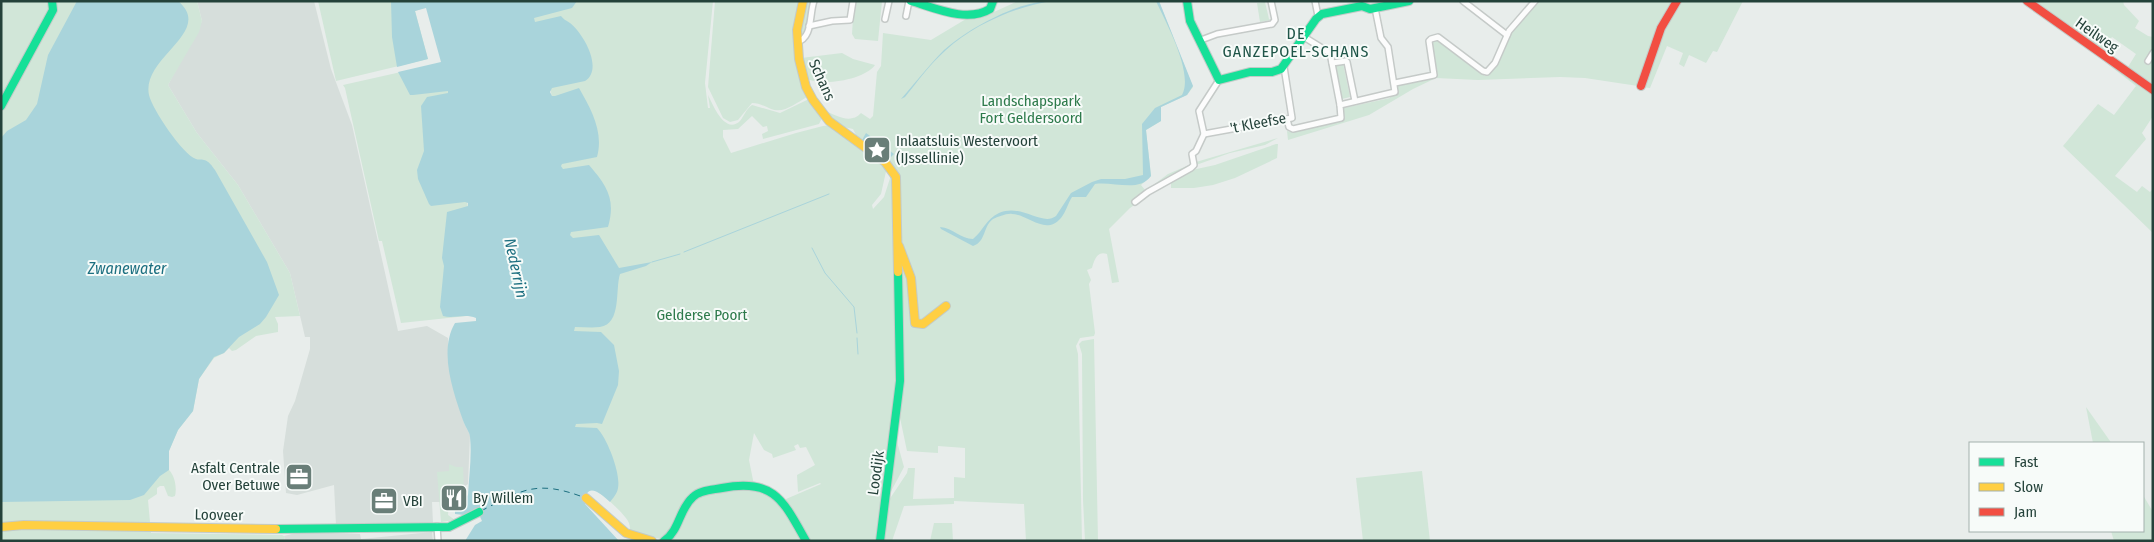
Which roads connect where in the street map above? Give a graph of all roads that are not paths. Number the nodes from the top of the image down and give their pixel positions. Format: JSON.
{"nodes":[{"id":1,"x":803,"y":1,"type":"edge"},
{"id":2,"x":814,"y":1,"type":"edge"},
{"id":3,"x":853,"y":1,"type":"edge"},
{"id":4,"x":889,"y":1,"type":"edge"},
{"id":5,"x":910,"y":1,"type":"edge"},
{"id":6,"x":993,"y":1,"type":"edge"},
{"id":7,"x":1187,"y":1,"type":"edge"},
{"id":8,"x":1271,"y":1,"type":"edge"},
{"id":9,"x":1315,"y":1,"type":"edge"},
{"id":10,"x":1408,"y":1,"type":"edge"},
{"id":11,"x":1535,"y":1,"type":"edge"},
{"id":12,"x":1678,"y":1,"type":"edge"},
{"id":13,"x":2027,"y":1,"type":"edge"},
{"id":14,"x":1464,"y":2,"type":"edge"},
{"id":15,"x":53,"y":3,"type":"edge"},
{"id":16,"x":1375,"y":8,"type":"junction"},
{"id":17,"x":906,"y":16,"type":"dead end"},
{"id":18,"x":1318,"y":16,"type":"junction"},
{"id":19,"x":885,"y":19,"type":"dead end"},
{"id":20,"x":809,"y":26,"type":"junction"},
{"id":21,"x":1507,"y":36,"type":"junction"},
{"id":22,"x":1304,"y":37,"type":"junction"},
{"id":23,"x":1201,"y":40,"type":"junction"},
{"id":24,"x":797,"y":42,"type":"junction"},
{"id":25,"x":2153,"y":53,"type":"edge"},
{"id":26,"x":2148,"y":61,"type":"dead end"},
{"id":27,"x":1332,"y":63,"type":"junction"},
{"id":28,"x":1284,"y":67,"type":"junction"},
{"id":29,"x":1219,"y":80,"type":"junction"},
{"id":30,"x":1395,"y":83,"type":"junction"},
{"id":31,"x":1641,"y":86,"type":"dead end"},
{"id":32,"x":2153,"y":90,"type":"edge"},
{"id":33,"x":1355,"y":101,"type":"junction"},
{"id":34,"x":1340,"y":105,"type":"junction"},
{"id":35,"x":1,"y":106,"type":"edge"},
{"id":36,"x":1287,"y":119,"type":"junction"},
{"id":37,"x":1204,"y":134,"type":"junction"},
{"id":38,"x":1135,"y":202,"type":"dead end"},
{"id":39,"x":898,"y":244,"type":"junction"},
{"id":40,"x":946,"y":306,"type":"dead end"},
{"id":41,"x":898,"y":409,"type":"joint"},
{"id":42,"x":586,"y":498,"type":"dead end"},
{"id":43,"x":479,"y":512,"type":"dead end"},
{"id":44,"x":437,"y":526,"type":"junction"},
{"id":45,"x":1,"y":527,"type":"edge"},
{"id":46,"x":438,"y":541,"type":"edge"},
{"id":47,"x":652,"y":541,"type":"edge"},
{"id":48,"x":664,"y":541,"type":"edge"},
{"id":49,"x":806,"y":541,"type":"edge"},
{"id":50,"x":880,"y":541,"type":"edge"}],
"edges":[{"from":1,"to":24,"type":"street","name":"Schans"},
{"from":2,"to":20,"type":"street","name":"Schans"},
{"from":3,"to":20,"type":"street"},
{"from":4,"to":19,"type":"street"},
{"from":5,"to":6,"type":"street"},
{"from":5,"to":17,"type":"street"},
{"from":7,"to":23,"type":"street"},
{"from":8,"to":23,"type":"street"},
{"from":9,"to":18,"type":"street"},
{"from":10,"to":16,"type":"street"},
{"from":11,"to":21,"type":"street"},
{"from":12,"to":31,"type":"street"},
{"from":13,"to":32,"type":"street","name":"Heilweg"},
{"from":14,"to":21,"type":"street"},
{"from":15,"to":35,"type":"street"},
{"from":16,"to":18,"type":"street"},
{"from":16,"to":30,"type":"street"},
{"from":18,"to":22,"type":"street"},
{"from":20,"to":24,"type":"street","name":"Schans"},
{"from":21,"to":30,"type":"street"},
{"from":22,"to":27,"type":"street"},
{"from":22,"to":28,"type":"street"},
{"from":23,"to":29,"type":"street"},
{"from":24,"to":39,"type":"street","name":"Schans"},
{"from":25,"to":26,"type":"street"},
{"from":27,"to":33,"type":"street"},
{"from":27,"to":34,"type":"street"},
{"from":28,"to":29,"type":"street"},
{"from":28,"to":36,"type":"street","name":"'t Kleefse"},
{"from":29,"to":37,"type":"street"},
{"from":30,"to":33,"type":"street"},
{"from":33,"to":34,"type":"street"},
{"from":34,"to":36,"type":"street"},
{"from":36,"to":37,"type":"street","name":"'t Kleefse"},
{"from":37,"to":38,"type":"street"},
{"from":39,"to":40,"type":"street","name":"Schans"},
{"from":39,"to":41,"type":"street","name":"Schans"},
{"from":41,"to":50,"type":"street","name":"Loodijk"},
{"from":42,"to":47,"type":"street"},
{"from":43,"to":44,"type":"street","name":"Looveer"},
{"from":44,"to":45,"type":"street","name":"Looveer"},
{"from":44,"to":46,"type":"street"},
{"from":48,"to":49,"type":"street"}]}
